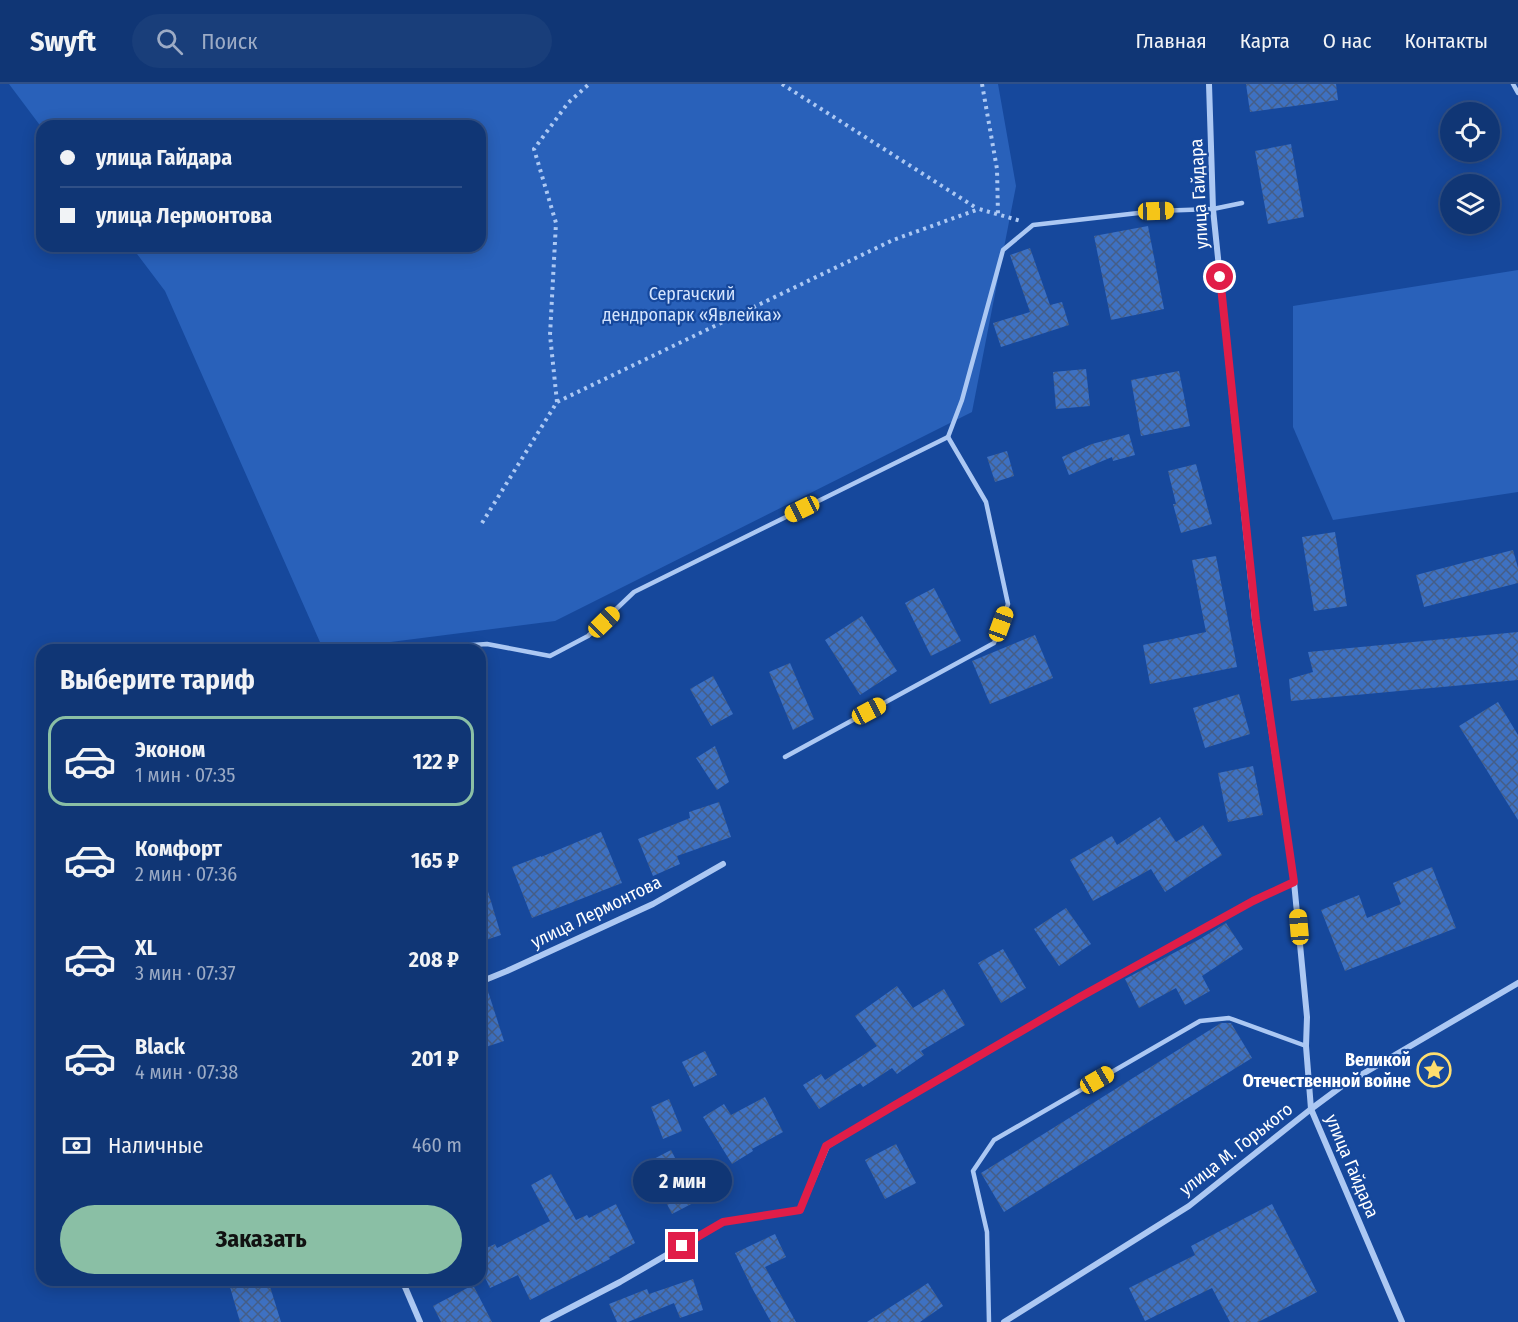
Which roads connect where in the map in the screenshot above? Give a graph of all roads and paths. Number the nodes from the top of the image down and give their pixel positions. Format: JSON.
{"nodes":[{"id":1,"x":589,"y":84,"type":"edge"},
{"id":2,"x":782,"y":84,"type":"edge"},
{"id":3,"x":982,"y":84,"type":"edge"},
{"id":4,"x":1209,"y":84,"type":"edge"},
{"id":5,"x":1513,"y":84,"type":"edge"},
{"id":6,"x":1518,"y":93,"type":"edge"},
{"id":7,"x":1242,"y":203,"type":"dead end"},
{"id":8,"x":979,"y":209,"type":"junction"},
{"id":9,"x":1213,"y":209,"type":"junction"},
{"id":10,"x":998,"y":215,"type":"junction"},
{"id":11,"x":1033,"y":225,"type":"junction"},
{"id":12,"x":557,"y":402,"type":"junction"},
{"id":13,"x":948,"y":437,"type":"junction"},
{"id":14,"x":482,"y":523,"type":"dead end"},
{"id":15,"x":486,"y":644,"type":"edge"},
{"id":16,"x":785,"y":757,"type":"dead end"},
{"id":17,"x":723,"y":864,"type":"dead end"},
{"id":18,"x":1294,"y":882,"type":"junction"},
{"id":19,"x":486,"y":980,"type":"edge"},
{"id":20,"x":1518,"y":983,"type":"edge"},
{"id":21,"x":1306,"y":1046,"type":"junction"},
{"id":22,"x":1311,"y":1109,"type":"junction"},
{"id":23,"x":405,"y":1286,"type":"edge"},
{"id":24,"x":420,"y":1322,"type":"edge"},
{"id":25,"x":543,"y":1322,"type":"edge"},
{"id":26,"x":989,"y":1322,"type":"edge"},
{"id":27,"x":1004,"y":1322,"type":"edge"},
{"id":28,"x":1402,"y":1322,"type":"edge"}],
"edges":[{"from":1,"to":12,"type":"path"},
{"from":2,"to":8,"type":"path"},
{"from":3,"to":10,"type":"path"},
{"from":4,"to":9,"type":"street","name":"улица Гайдара"},
{"from":5,"to":6,"type":"lane"},
{"from":7,"to":9,"type":"lane"},
{"from":8,"to":10,"type":"path"},
{"from":8,"to":12,"type":"path"},
{"from":9,"to":11,"type":"lane"},
{"from":9,"to":18,"type":"street","name":"улица Гайдара"},
{"from":10,"to":11,"type":"path"},
{"from":11,"to":13,"type":"lane"},
{"from":12,"to":14,"type":"path"},
{"from":13,"to":15,"type":"lane"},
{"from":13,"to":16,"type":"lane"},
{"from":17,"to":19,"type":"street","name":"улица Лермонтова"},
{"from":18,"to":21,"type":"street","name":"улица Гайдара"},
{"from":18,"to":25,"type":"street"},
{"from":20,"to":22,"type":"street","name":"улица М. Горького"},
{"from":21,"to":22,"type":"street","name":"улица Гайдара"},
{"from":21,"to":26,"type":"lane"},
{"from":22,"to":27,"type":"street","name":"улица М. Горького"},
{"from":22,"to":28,"type":"street","name":"улица Гайдара"},
{"from":23,"to":24,"type":"street"}]}
